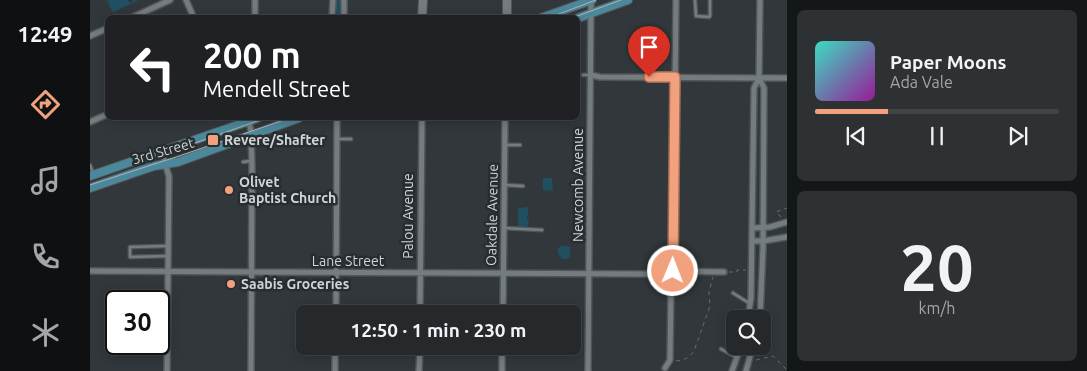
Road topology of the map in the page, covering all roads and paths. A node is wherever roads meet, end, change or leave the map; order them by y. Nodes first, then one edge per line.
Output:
1 (170, 0) edge
2 (186, 0) edge
3 (255, 0) edge
4 (332, 0) edge
5 (344, 0) edge
6 (423, 0) edge
7 (507, 0) edge
8 (591, 0) edge
9 (628, 0) edge
10 (676, 0) edge
11 (695, 0) edge
12 (710, 0) edge
13 (760, 0) edge
14 (591, 13) junction
15 (138, 15) edge
16 (193, 15) edge
17 (255, 15) edge
18 (332, 15) edge
19 (344, 15) edge
20 (422, 15) edge
21 (507, 15) edge
22 (549, 15) edge
23 (580, 17) edge
24 (105, 29) edge
25 (90, 36) edge
26 (583, 75) dead end
27 (591, 75) junction
28 (675, 77) junction
29 (759, 78) junction
30 (787, 78) edge
31 (105, 115) edge
32 (246, 120) edge
33 (249, 120) edge
34 (293, 120) edge
35 (337, 120) edge
36 (422, 120) edge
37 (505, 120) edge
38 (90, 122) edge
39 (252, 135) junction
40 (337, 139) junction
41 (351, 139) dead end
42 (505, 146) junction
43 (520, 146) dead end
44 (160, 152) junction
45 (252, 161) junction
46 (243, 162) dead end
47 (166, 164) junction
48 (90, 165) edge
49 (92, 175) edge
50 (504, 185) junction
51 (523, 186) dead end
52 (90, 188) edge
53 (787, 208) edge
54 (778, 215) dead end
55 (787, 222) edge
56 (504, 228) junction
57 (752, 228) junction
58 (763, 228) junction
59 (542, 230) dead end
60 (787, 237) edge
61 (752, 241) junction
62 (763, 241) junction
63 (169, 246) junction
64 (169, 256) junction
65 (752, 270) junction
66 (90, 271) edge
67 (169, 271) junction
68 (673, 271) junction
69 (252, 272) junction
70 (336, 272) junction
71 (714, 272) junction
72 (724, 272) joint
73 (421, 273) junction
74 (503, 274) junction
75 (589, 274) junction
76 (732, 294) dead end
77 (750, 304) junction
78 (336, 305) edge
79 (420, 305) edge
80 (503, 305) edge
81 (749, 310) edge
82 (760, 310) edge
83 (721, 349) dead end
84 (335, 355) edge
85 (420, 355) edge
86 (502, 355) edge
87 (738, 355) edge
88 (751, 355) edge
89 (737, 358) junction
90 (670, 360) junction
91 (749, 361) junction
92 (665, 368) dead end
93 (787, 370) edge
94 (167, 371) edge
95 (251, 371) edge
96 (335, 371) edge
97 (420, 371) edge
98 (502, 371) edge
99 (588, 371) edge
100 (732, 371) edge
101 (746, 371) edge

1 - 15 street
2 - 16 street
3 - 17 street
4 - 18 street
5 - 19 street
6 - 20 street
7 - 21 street
8 - 14 street, Newcomb Avenue
8 - 22 main road
9 - 14 main road
10 - 28 street
11 - 12 lane
13 - 29 street
14 - 23 main road
14 - 27 street, Newcomb Avenue
24 - 25 street
26 - 27 lane
27 - 28 street
27 - 75 street, Newcomb Avenue
28 - 29 street
28 - 68 street
29 - 30 street
29 - 57 street
29 - 58 street
31 - 38 street
32 - 44 main road, 3rd Street
33 - 39 street
34 - 39 main road, 3rd Street
35 - 40 street
36 - 73 street, Palou Avenue
37 - 42 street, Oakdale Avenue
39 - 45 street
39 - 47 main road, 3rd Street
40 - 41 lane
40 - 70 street
42 - 43 lane
42 - 50 street, Oakdale Avenue
44 - 47 street
44 - 49 main road, 3rd Street
45 - 46 lane
45 - 69 street
47 - 52 main road, 3rd Street
47 - 63 street
48 - 49 lane
50 - 51 lane
50 - 56 street, Oakdale Avenue
53 - 54 path
55 - 58 street
56 - 59 lane
56 - 74 street, Oakdale Avenue
57 - 58 street
57 - 61 street
58 - 62 street
60 - 62 street
61 - 62 street
61 - 65 street
62 - 82 street
63 - 64 street
63 - 64 lane
64 - 67 street
65 - 72 path
65 - 77 street
66 - 67 street, Lane Street
67 - 69 street, Lane Street
67 - 94 street
68 - 71 street, Lane Street
68 - 75 street, Lane Street
68 - 90 street
69 - 70 street, Lane Street
69 - 95 street
70 - 73 street, Lane Street
70 - 78 street
71 - 72 street, Lane Street
71 - 90 path
73 - 74 street, Lane Street
73 - 79 street, Palou Avenue
74 - 75 street, Lane Street
74 - 80 street, Oakdale Avenue
75 - 99 street, Newcomb Avenue
76 - 77 lane
77 - 81 street
83 - 89 lane
84 - 96 street
85 - 97 street
86 - 98 street
87 - 89 street
88 - 91 street
89 - 100 street
90 - 92 street
91 - 93 path
91 - 101 street

